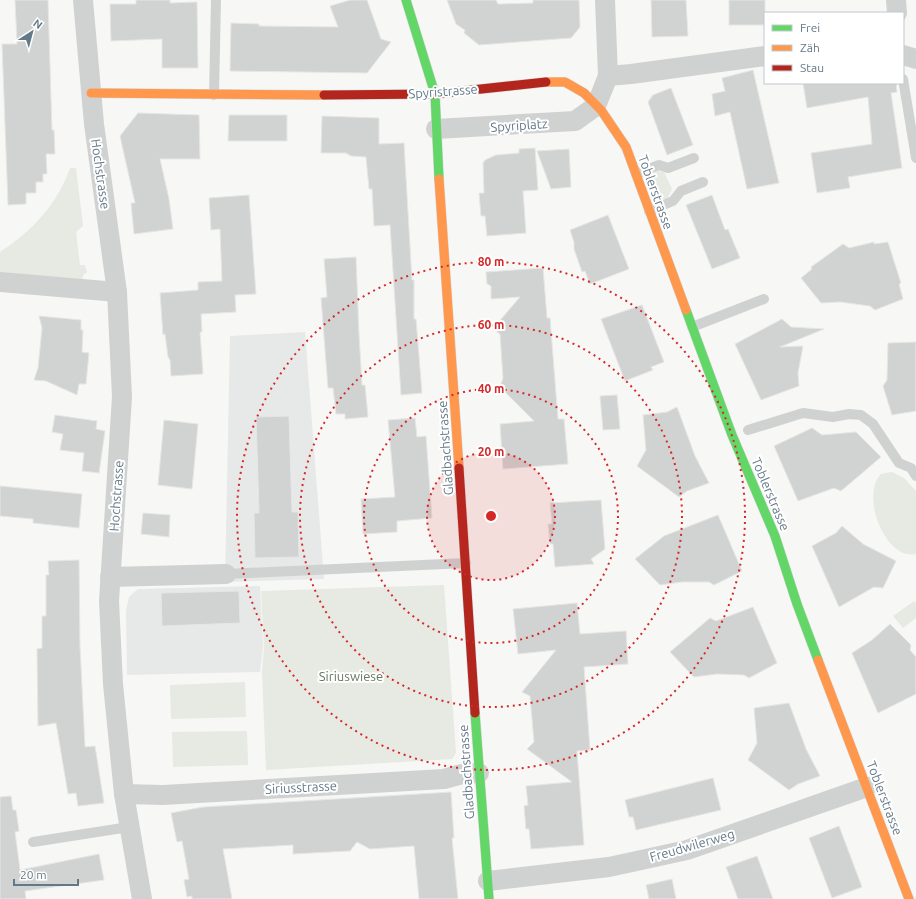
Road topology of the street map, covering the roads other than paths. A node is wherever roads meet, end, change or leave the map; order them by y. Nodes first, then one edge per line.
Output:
1 (83, 0) edge
2 (216, 0) edge
3 (406, 0) edge
4 (606, 0) edge
5 (896, 0) edge
6 (897, 12) edge
7 (904, 55) edge
8 (764, 56) edge
9 (916, 59) edge
10 (608, 76) junction
11 (904, 84) edge
12 (91, 93) junction
13 (435, 94) junction
14 (214, 95) junction
15 (596, 106) junction
16 (436, 129) junction
17 (694, 158) dead end
18 (916, 158) edge
19 (636, 174) junction
20 (703, 182) dead end
21 (650, 211) junction
22 (0, 282) edge
23 (117, 292) junction
24 (764, 299) dead end
25 (692, 327) junction
26 (748, 430) dead end
27 (916, 476) edge
28 (466, 563) junction
29 (226, 574) joint
30 (110, 577) junction
31 (479, 773) junction
32 (867, 787) junction
33 (124, 794) junction
34 (129, 826) junction
35 (33, 842) dead end
36 (489, 890) edge
37 (142, 899) edge
38 (909, 899) edge

1 - 12 street, Hochstrasse
2 - 14 lane
3 - 13 street, Gladbachstrasse
4 - 10 street
5 - 6 street
7 - 9 street
8 - 10 street
10 - 15 street
11 - 18 lane
12 - 14 street, Spyristrasse
12 - 23 street, Hochstrasse
13 - 14 street, Spyristrasse
13 - 15 street, Spyristrasse
13 - 16 street, Gladbachstrasse
15 - 16 street, Spyriplatz
15 - 19 street, Toblerstrasse
16 - 28 street, Gladbachstrasse
17 - 19 lane
19 - 21 street, Toblerstrasse
20 - 21 lane
21 - 25 street, Toblerstrasse
22 - 23 street
23 - 30 street, Hochstrasse
24 - 25 lane
25 - 32 street, Toblerstrasse
26 - 27 lane
28 - 29 lane
28 - 31 street, Gladbachstrasse
29 - 30 street
30 - 33 street, Hochstrasse
31 - 33 street, Siriusstrasse
31 - 36 street, Gladbachstrasse
32 - 36 street, Freudwilerweg
32 - 38 street, Toblerstrasse
33 - 34 street, Hochstrasse
34 - 35 lane
34 - 37 street, Hochstrasse

